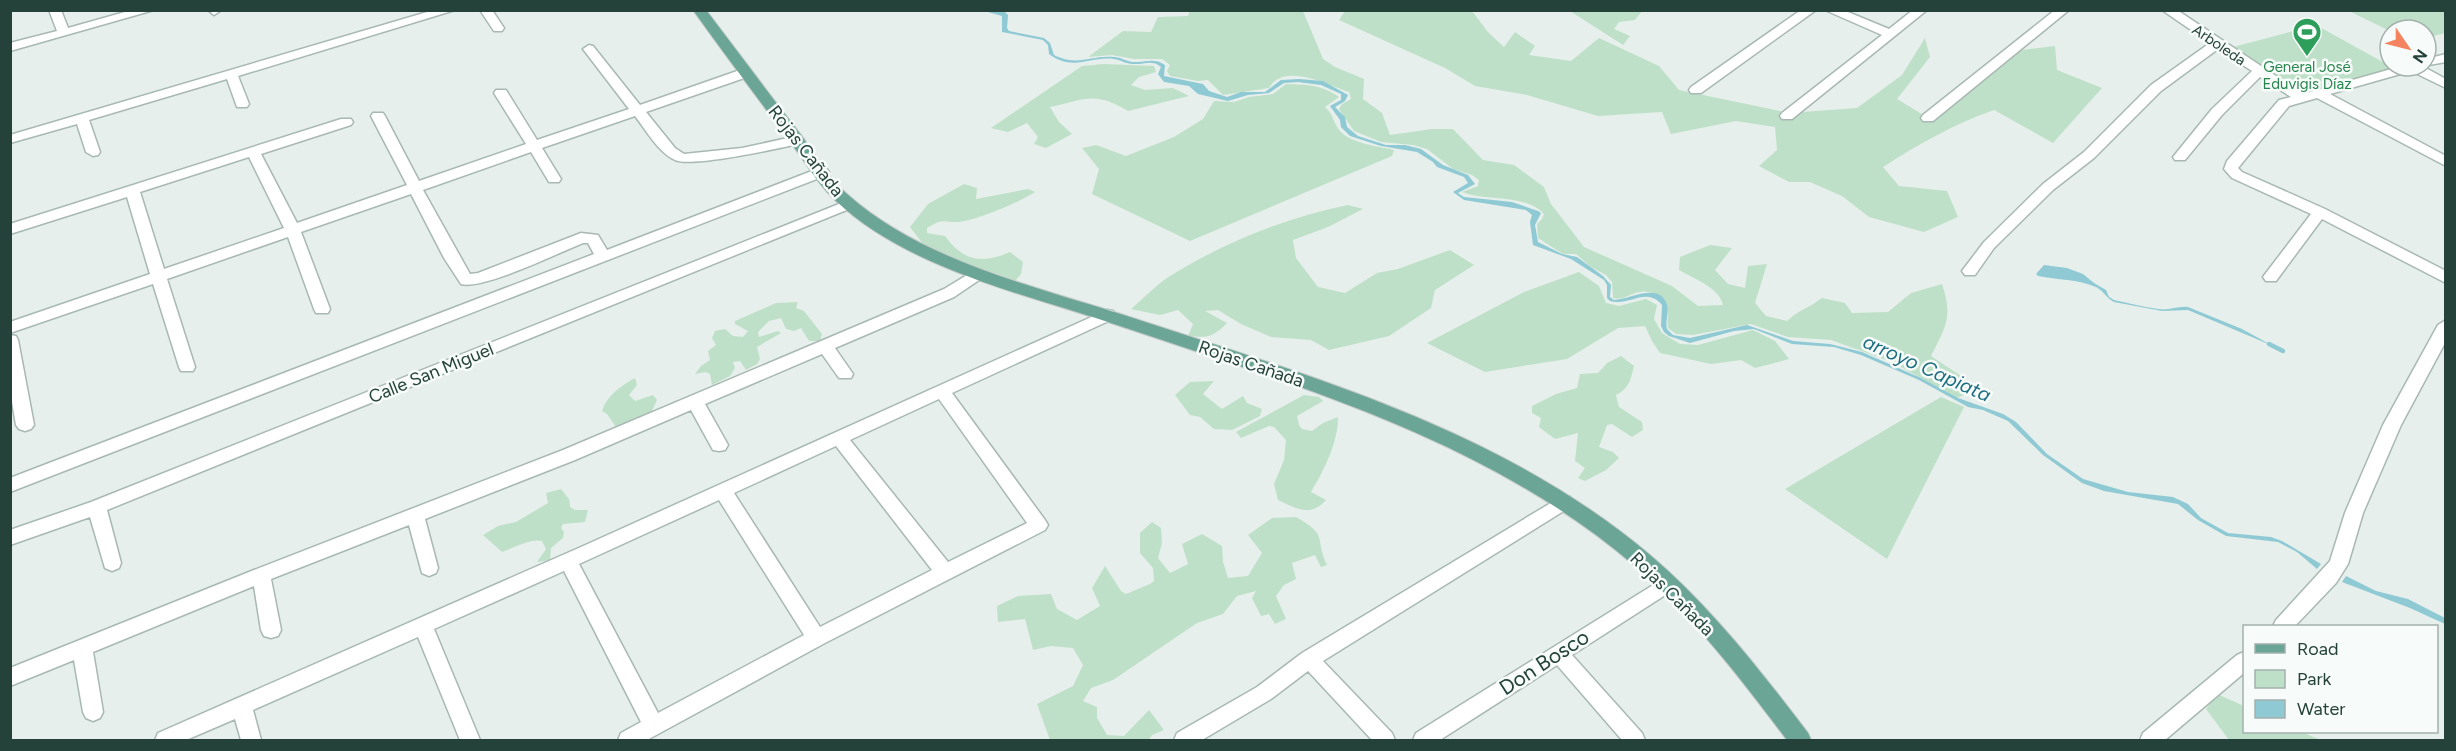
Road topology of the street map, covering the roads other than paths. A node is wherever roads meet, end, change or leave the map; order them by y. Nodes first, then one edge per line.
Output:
1 (55, 10) edge
2 (148, 10) edge
3 (449, 10) edge
4 (486, 10) edge
5 (699, 10) edge
6 (1810, 10) edge
7 (1831, 10) edge
8 (1921, 10) edge
9 (2063, 10) edge
10 (2168, 10) edge
11 (498, 28) dead end
12 (64, 33) junction
13 (1891, 34) junction
14 (2217, 44) junction
15 (10, 47) edge
16 (589, 49) dead end
17 (2259, 71) junction
18 (745, 73) junction
19 (231, 74) junction
20 (2378, 77) edge
21 (1696, 90) dead end
22 (501, 93) dead end
23 (2320, 94) junction
24 (2301, 98) junction
25 (242, 104) dead end
26 (638, 110) junction
27 (378, 116) dead end
28 (1788, 116) dead end
29 (82, 118) junction
30 (1928, 118) dead end
31 (346, 122) dead end
32 (10, 139) edge
33 (797, 140) junction
34 (536, 146) junction
35 (93, 152) dead end
36 (253, 152) junction
37 (2180, 157) dead end
38 (2445, 162) edge
39 (822, 172) junction
40 (554, 179) dead end
41 (415, 188) junction
42 (132, 190) junction
43 (849, 204) junction
44 (2320, 212) junction
45 (10, 229) edge
46 (293, 230) junction
47 (603, 256) junction
48 (1970, 271) dead end
49 (977, 274) junction
50 (158, 277) junction
51 (2271, 277) dead end
52 (2445, 278) edge
53 (322, 309) dead end
54 (1107, 315) junction
55 (2445, 326) edge
56 (10, 328) edge
57 (10, 340) edge
58 (826, 347) junction
59 (187, 367) dead end
60 (845, 374) dead end
61 (942, 391) junction
62 (695, 401) junction
63 (25, 425) dead end
64 (839, 438) junction
65 (718, 445) dead end
66 (10, 484) edge
67 (723, 491) junction
68 (1564, 502) junction
69 (97, 507) junction
70 (415, 515) junction
71 (10, 538) edge
72 (568, 561) junction
73 (112, 563) dead end
74 (429, 568) dead end
75 (945, 574) junction
76 (261, 575) junction
77 (1666, 585) junction
78 (2285, 625) edge
79 (423, 626) junction
80 (271, 630) dead end
81 (816, 638) junction
82 (82, 649) junction
83 (1558, 653) junction
84 (1310, 659) junction
85 (2243, 662) edge
86 (10, 677) edge
87 (242, 706) junction
88 (93, 712) dead end
89 (654, 727) junction
90 (1429, 739) edge
91 (165, 741) edge
92 (251, 741) edge
93 (470, 741) edge
94 (628, 741) edge
95 (1184, 741) edge
96 (1385, 741) edge
97 (1635, 741) edge
98 (1800, 741) edge
99 (2150, 741) edge

1 - 12 street
2 - 12 street
3 - 19 street
4 - 11 street
5 - 18 main road, Rojas Cañada
6 - 21 street
7 - 13 street
8 - 13 street
9 - 30 street
10 - 14 street, Arboleda
12 - 15 street
13 - 28 street
14 - 17 street, Arboleda
14 - 48 street
16 - 26 street
17 - 24 street, Arboleda
17 - 37 street
18 - 26 street
18 - 33 main road, Rojas Cañada
19 - 25 street
19 - 29 street
20 - 23 street
22 - 34 street
23 - 24 street
23 - 38 street
24 - 44 street
26 - 33 street
26 - 34 street
27 - 41 street
29 - 32 street
29 - 35 street
31 - 36 street
33 - 39 main road, Rojas Cañada
34 - 40 street
34 - 41 street
36 - 42 street
36 - 46 street
39 - 43 main road, Rojas Cañada
39 - 47 street
41 - 46 street
41 - 47 street
42 - 45 street
42 - 50 street
43 - 49 main road, Rojas Cañada
43 - 69 street, Calle San Miguel
44 - 51 street
44 - 52 street
46 - 50 street
46 - 53 street
47 - 66 street
49 - 54 main road, Rojas Cañada
49 - 58 street
50 - 56 street
50 - 59 street
54 - 61 street
54 - 68 main road, Rojas Cañada
55 - 78 street
57 - 63 street
58 - 60 street
58 - 62 street
61 - 64 street
61 - 75 street
62 - 65 street
62 - 70 street
64 - 67 street
64 - 75 street
67 - 72 street
67 - 81 street
68 - 77 main road, Rojas Cañada
68 - 84 street
69 - 71 street, Calle San Miguel
69 - 73 street
70 - 74 street
70 - 76 street
72 - 79 street
72 - 89 street
75 - 81 street
76 - 80 street
76 - 82 street
77 - 83 street, Don Bosco
77 - 98 main road, Rojas Cañada
79 - 87 street
79 - 93 street
81 - 89 street
82 - 86 street
82 - 88 street
83 - 90 street, Don Bosco
83 - 97 street
84 - 95 street
84 - 96 street
85 - 99 street
87 - 91 street
87 - 92 street
89 - 94 street

